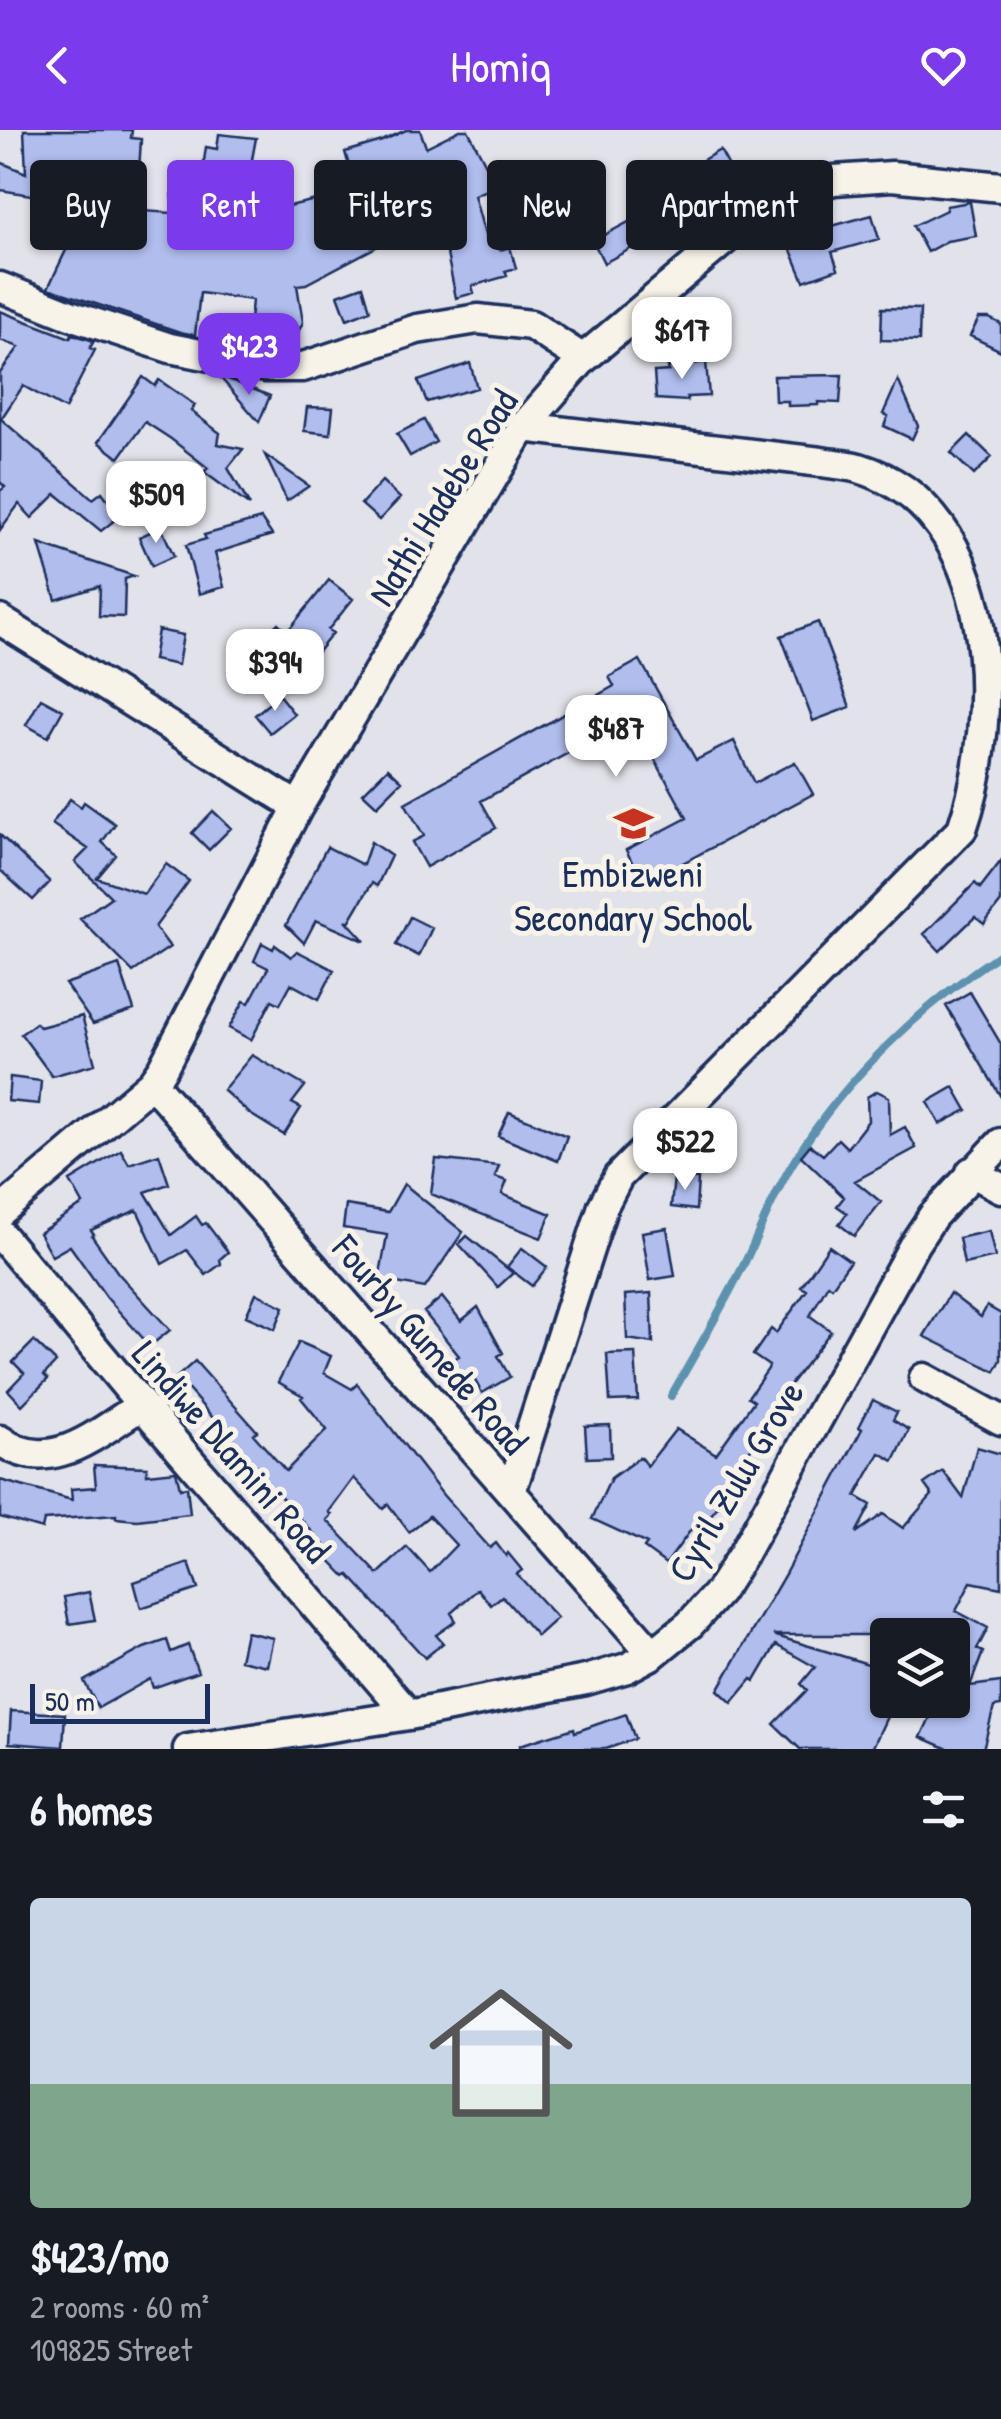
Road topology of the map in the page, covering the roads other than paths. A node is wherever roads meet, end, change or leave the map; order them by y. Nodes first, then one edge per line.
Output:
1 (1001, 187) edge
2 (0, 287) edge
3 (582, 359) junction
4 (524, 427) junction
5 (0, 620) edge
6 (298, 807) junction
7 (152, 1083) junction
8 (1001, 1143) edge
9 (971, 1172) junction
10 (1001, 1188) edge
11 (0, 1212) edge
12 (0, 1234) edge
13 (924, 1378) dead end
14 (142, 1405) junction
15 (1001, 1420) edge
16 (0, 1440) edge
17 (511, 1492) junction
18 (653, 1654) junction
19 (409, 1715) junction
20 (188, 1749) edge

1 - 3 street, Nathi Hadebe Road
2 - 3 street
3 - 4 street, Nathi Hadebe Road
4 - 6 street, Nathi Hadebe Road
4 - 17 street
5 - 6 street
6 - 7 street, Nathi Hadebe Road
7 - 11 street, Nathi Hadebe Road
7 - 17 street, Fourby Gumede Road
8 - 9 street, Cyril Zulu Grove
9 - 10 street
9 - 18 street, Cyril Zulu Grove
12 - 14 street, Lindiwe Dlamini Road
13 - 15 street
14 - 16 street
14 - 19 street, Lindiwe Dlamini Road
17 - 18 street, Fourby Gumede Road
18 - 19 street, Cyril Zulu Grove
19 - 20 street, Cyril Zulu Grove

